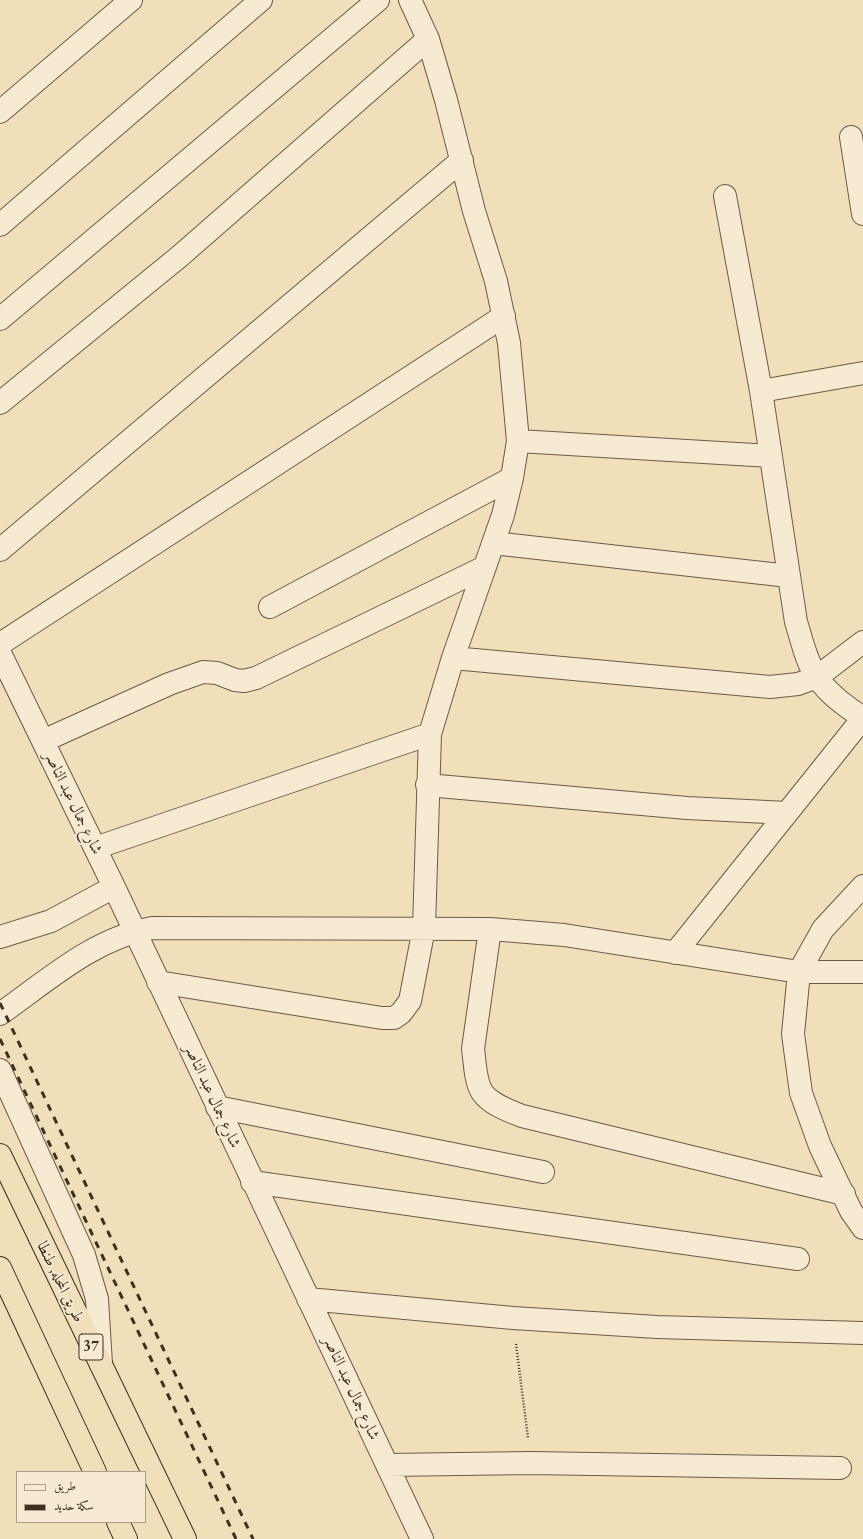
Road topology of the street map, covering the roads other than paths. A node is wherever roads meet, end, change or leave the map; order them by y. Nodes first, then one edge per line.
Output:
1 (131, 0) edge
2 (261, 0) edge
3 (378, 0) edge
4 (410, 0) edge
5 (428, 39) junction
6 (0, 112) edge
7 (851, 137) dead end
8 (462, 160) junction
9 (725, 196) dead end
10 (863, 214) edge
11 (0, 225) edge
12 (504, 316) junction
13 (0, 319) edge
14 (863, 374) edge
15 (761, 391) junction
16 (0, 403) edge
17 (518, 441) junction
18 (771, 456) junction
19 (512, 478) junction
20 (493, 543) junction
21 (0, 550) edge
22 (485, 567) junction
23 (789, 576) junction
24 (270, 607) dead end
25 (863, 642) edge
26 (0, 644) edge
27 (0, 653) edge
28 (453, 658) junction
29 (817, 677) junction
30 (863, 718) edge
31 (430, 734) junction
32 (43, 741) junction
33 (427, 785) junction
34 (787, 813) junction
35 (95, 848) junction
36 (863, 886) edge
37 (114, 887) junction
38 (424, 928) junction
39 (490, 929) junction
40 (134, 931) junction
41 (0, 937) edge
42 (675, 953) junction
43 (799, 972) junction
44 (863, 972) edge
45 (158, 982) junction
46 (0, 1014) edge
47 (0, 1070) edge
48 (217, 1107) junction
49 (0, 1155) edge
50 (543, 1172) dead end
51 (252, 1182) junction
52 (844, 1194) junction
53 (863, 1228) edge
54 (798, 1259) dead end
55 (0, 1268) edge
56 (308, 1299) junction
57 (863, 1333) edge
58 (101, 1367) junction
59 (387, 1465) junction
60 (840, 1468) dead end
61 (95, 1471) edge
62 (118, 1523) edge
63 (126, 1539) edge
64 (185, 1539) edge
65 (422, 1539) edge

1 - 6 street
2 - 11 street
3 - 13 street
4 - 5 street
5 - 8 street
5 - 16 street
7 - 10 street
8 - 12 street
8 - 21 street
9 - 15 street
12 - 17 street
12 - 26 street
14 - 15 street
15 - 18 street
17 - 18 street
17 - 19 street
18 - 23 street
19 - 20 street
19 - 24 street
20 - 22 street
20 - 23 street
22 - 28 street
22 - 32 street
23 - 29 street
25 - 29 street
27 - 32 street, شارع جمال عبد الناصر
28 - 29 street
28 - 31 street
29 - 30 street
30 - 34 street
31 - 33 street
31 - 35 street
32 - 35 street, شارع جمال عبد الناصر
33 - 34 street
33 - 38 street
34 - 42 street
35 - 37 street, شارع جمال عبد الناصر
36 - 43 street
37 - 40 street, شارع جمال عبد الناصر
37 - 41 street
38 - 39 street
38 - 40 street
38 - 45 street
39 - 42 street
39 - 52 street
40 - 45 street, شارع جمال عبد الناصر
40 - 46 street
42 - 43 street
43 - 44 street
43 - 52 street
45 - 48 street, شارع جمال عبد الناصر
47 - 58 street
48 - 50 street
48 - 51 street, شارع جمال عبد الناصر
49 - 58 highway, طريق المحله, طنطا / 37
51 - 54 street
51 - 56 street, شارع جمال عبد الناصر
52 - 53 street
55 - 61 highway
56 - 57 street
56 - 59 street, شارع جمال عبد الناصر
58 - 64 highway, طريق المحله, طنطا / 37
59 - 60 street
59 - 65 street, شارع جمال عبد الناصر
62 - 63 highway

